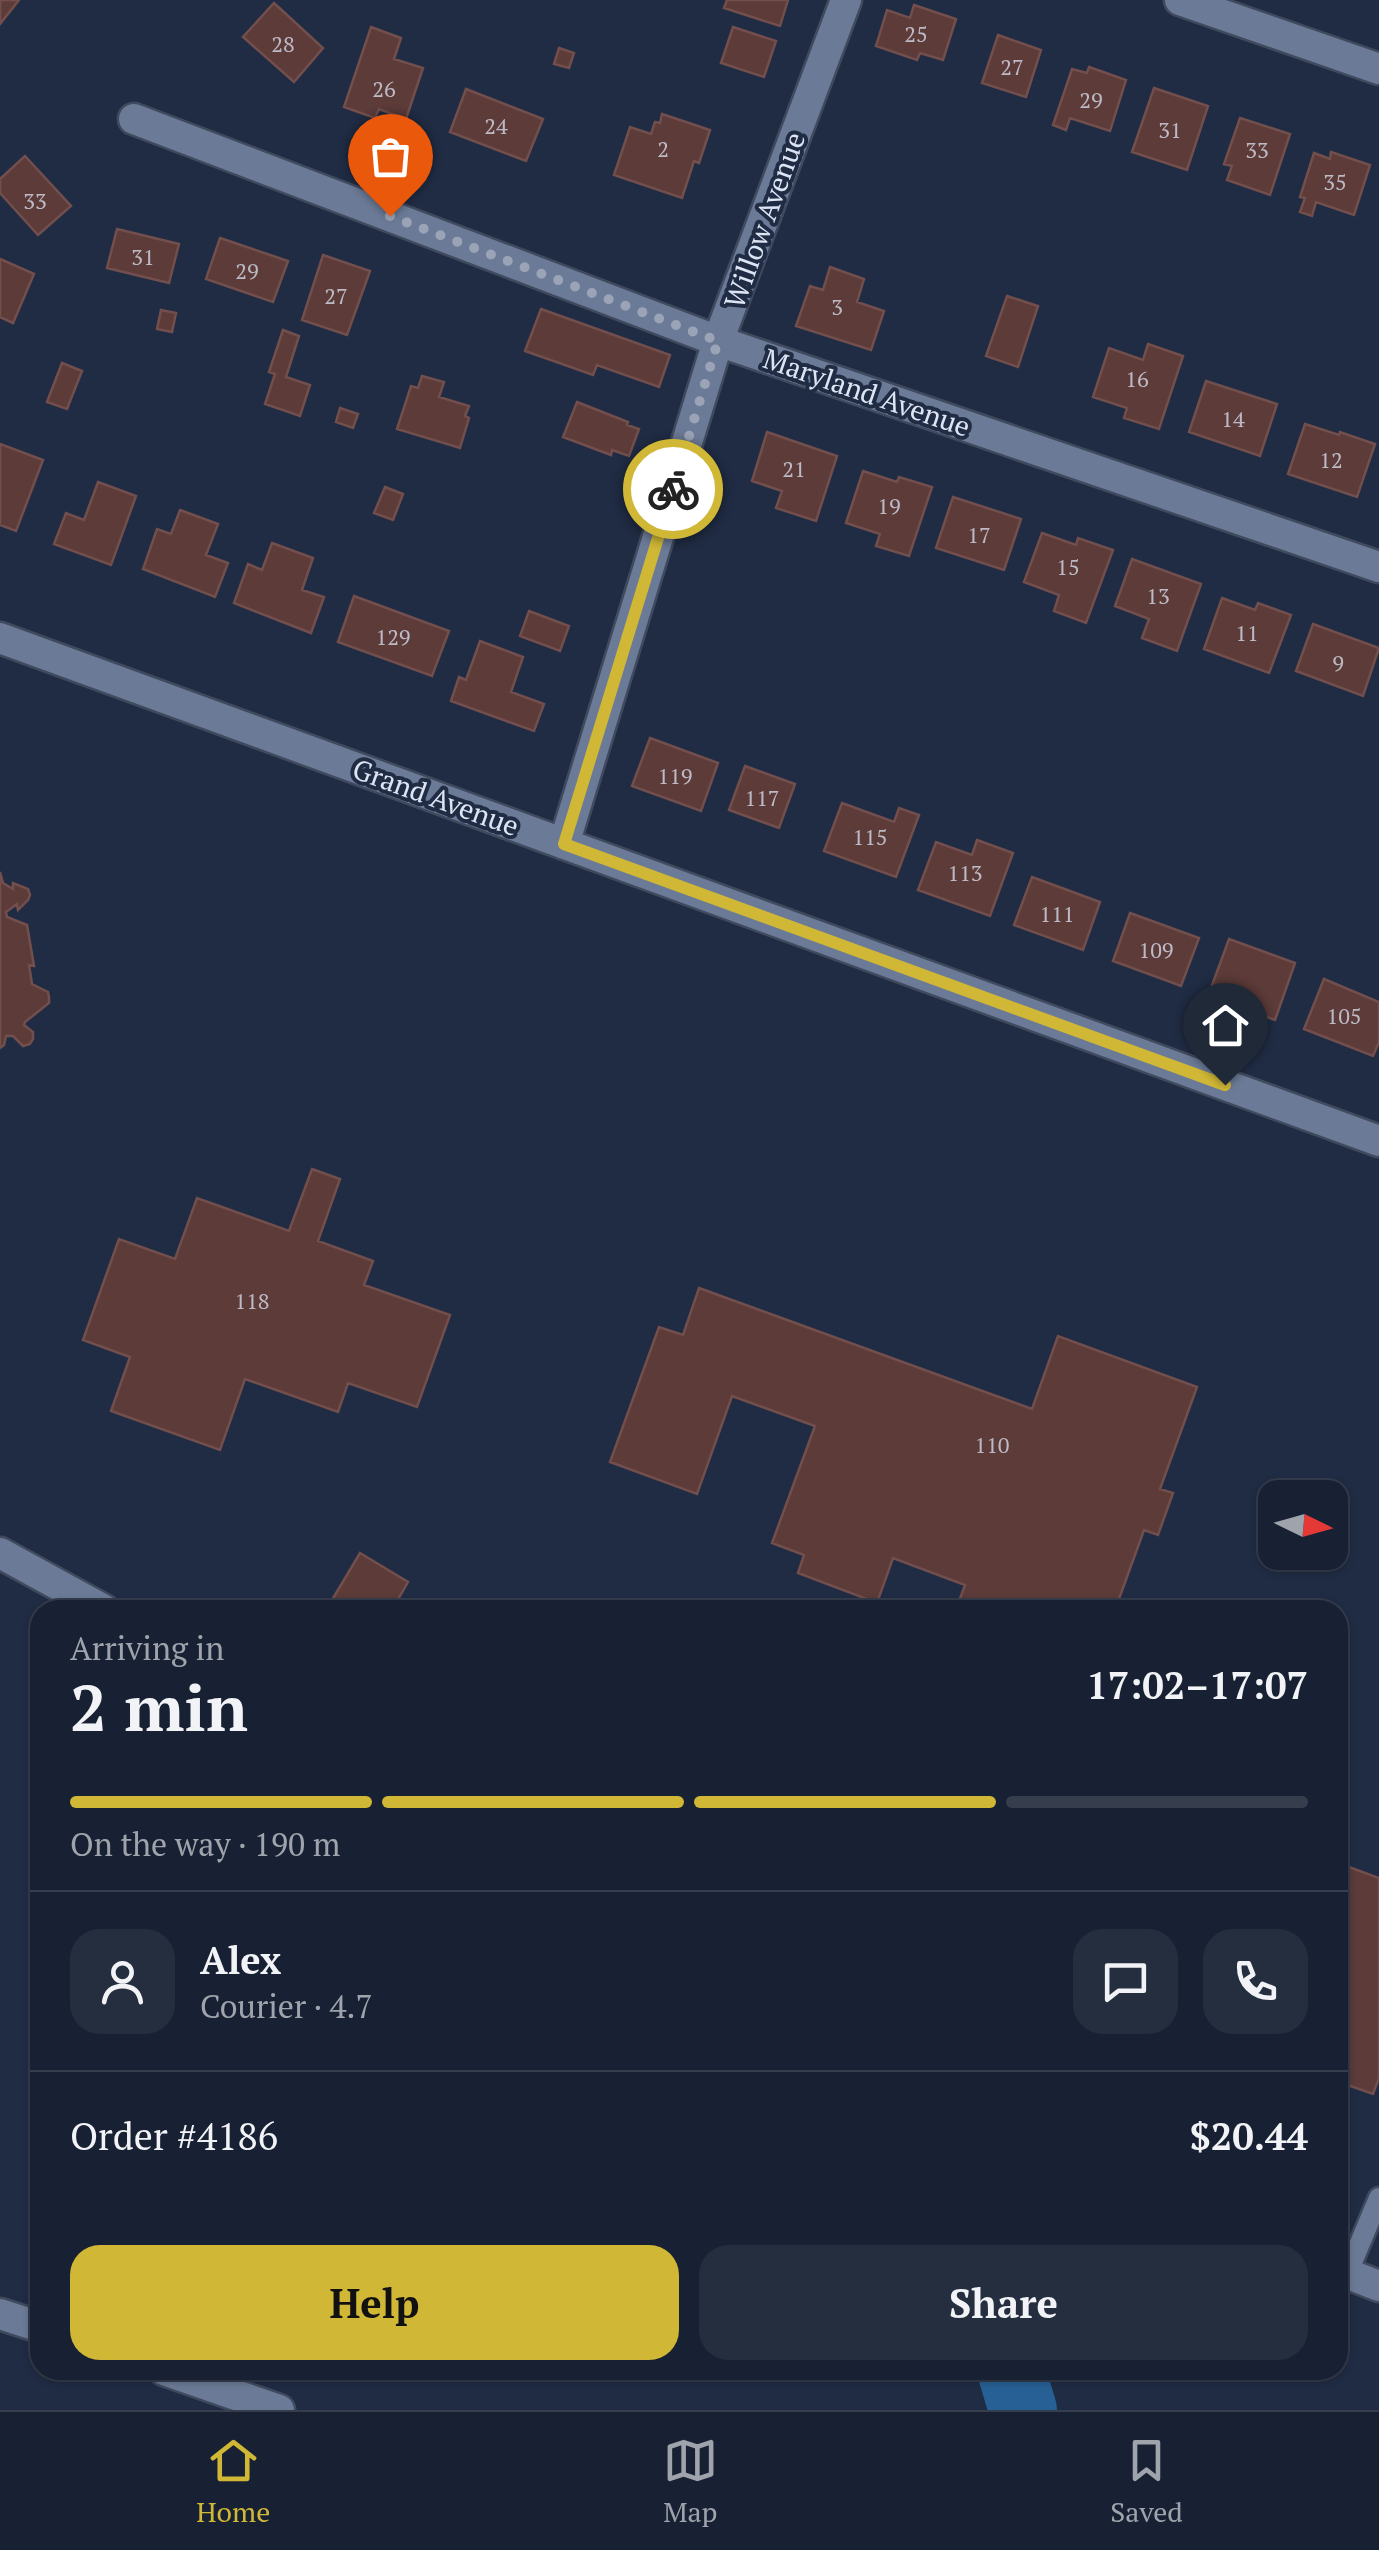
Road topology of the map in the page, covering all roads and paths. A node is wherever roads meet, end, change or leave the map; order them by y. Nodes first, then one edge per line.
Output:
1 (846, 0) edge
2 (1180, 0) edge
3 (1379, 69) edge
4 (134, 119) dead end
5 (718, 341) junction
6 (1379, 567) edge
7 (0, 638) edge
8 (564, 844) junction
9 (1379, 1141) edge
10 (0, 1554) edge
11 (85, 1600) edge
12 (1379, 2198) edge
13 (1348, 2260) edge
14 (1348, 2274) edge
15 (1379, 2286) edge
16 (0, 2314) edge
17 (30, 2324) edge
18 (193, 2380) edge
19 (279, 2410) edge

1 - 5 street, Willow Avenue
2 - 3 street
4 - 5 street, Maryland Avenue
5 - 6 street, Maryland Avenue
5 - 8 street, Willow Avenue
7 - 8 street, Grand Avenue
8 - 9 street, Grand Avenue
10 - 11 street
12 - 13 lane
14 - 15 street
16 - 17 street
18 - 19 street

